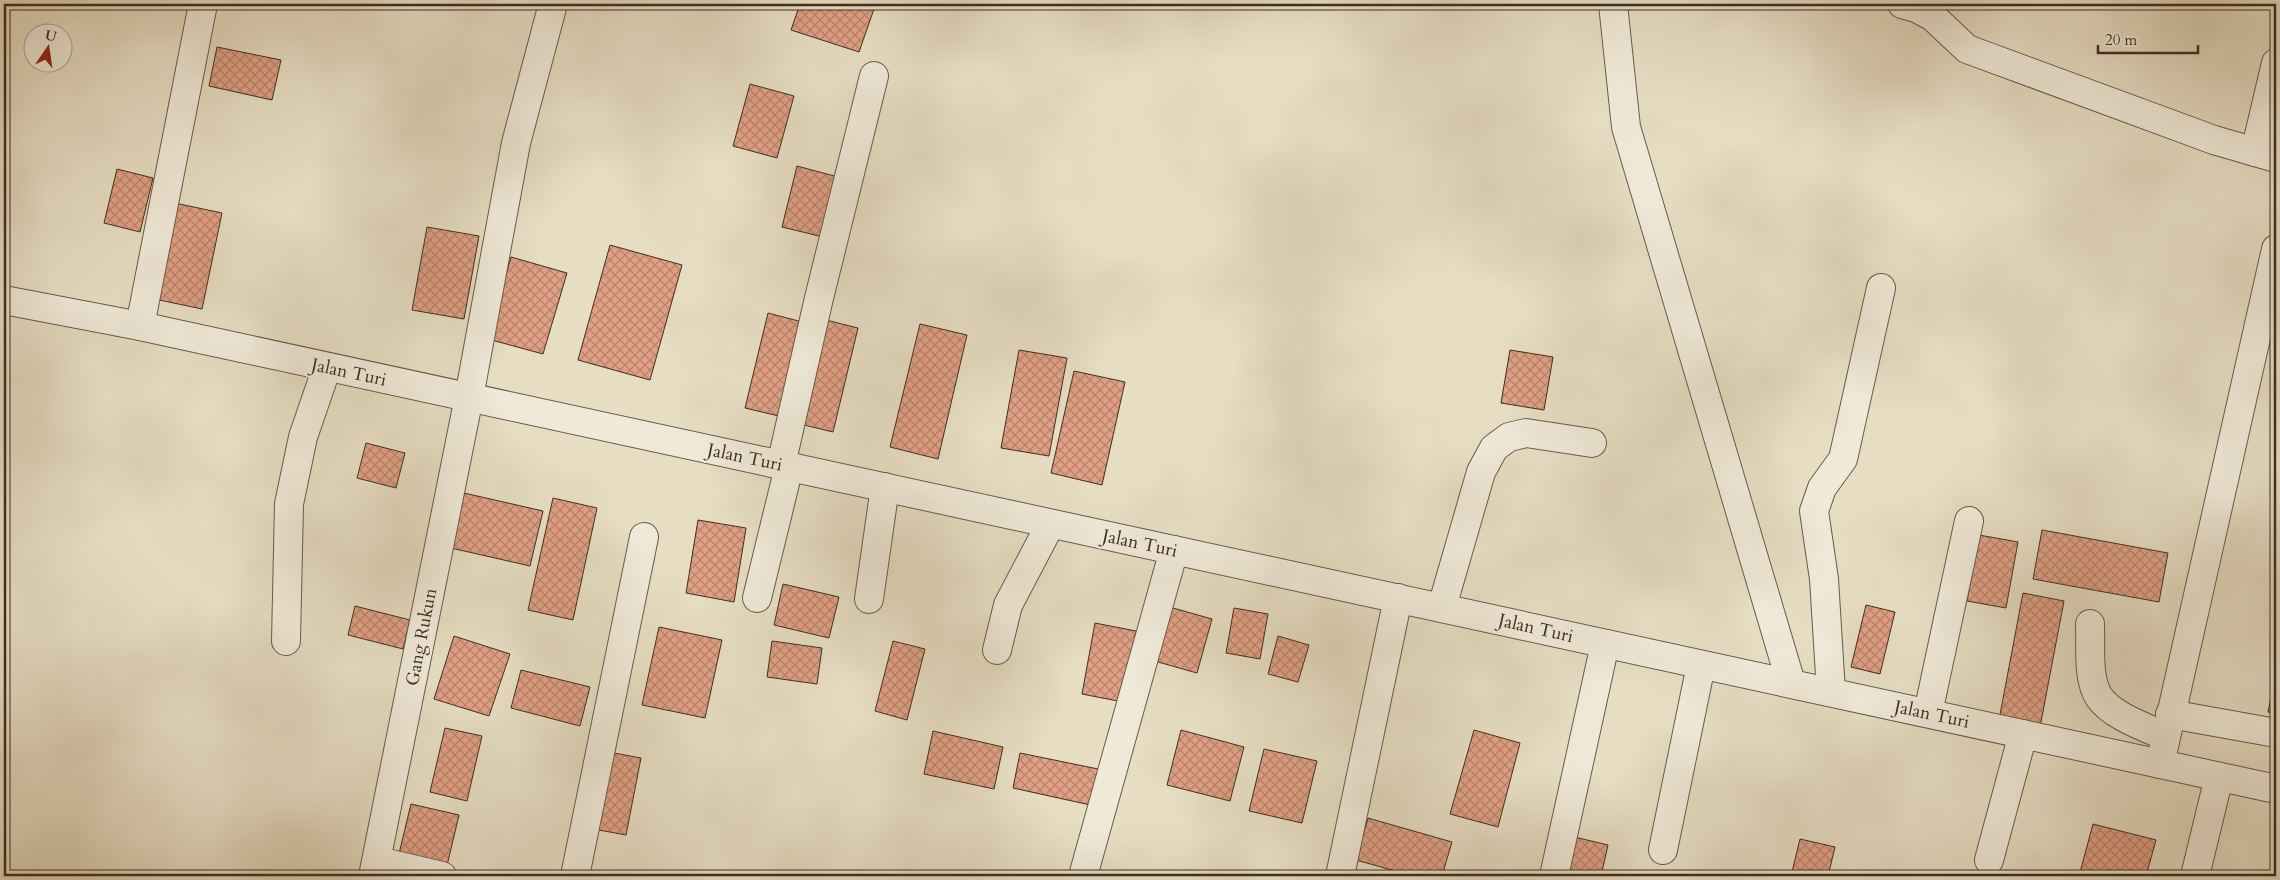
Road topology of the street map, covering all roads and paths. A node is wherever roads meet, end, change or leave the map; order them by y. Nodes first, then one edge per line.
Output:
1 (203, 4) edge
2 (553, 4) edge
3 (1613, 4) edge
4 (1902, 4) edge
5 (2276, 63) edge
6 (874, 76) dead end
7 (2266, 155) edge
8 (2276, 249) edge
9 (1881, 288) dead end
10 (4, 300) edge
11 (140, 326) junction
12 (327, 367) junction
13 (468, 397) junction
14 (1592, 443) dead end
15 (785, 466) junction
16 (885, 487) junction
17 (1969, 521) dead end
18 (1050, 525) junction
19 (644, 537) dead end
20 (1174, 550) junction
21 (757, 598) dead end
22 (1398, 598) junction
23 (869, 599) dead end
24 (1442, 607) junction
25 (2090, 624) dead end
26 (286, 640) dead end
27 (1605, 644) junction
28 (997, 650) dead end
29 (1701, 666) junction
30 (1791, 683) junction
31 (1831, 692) junction
32 (1928, 713) junction
33 (2168, 725) junction
34 (2276, 733) edge
35 (2024, 734) junction
36 (2160, 764) junction
37 (2219, 777) junction
38 (2276, 789) edge
39 (1663, 850) dead end
40 (1989, 860) dead end
41 (376, 868) edge
42 (442, 876) edge
43 (575, 876) edge
44 (1083, 876) edge
45 (1340, 876) edge
46 (1554, 876) edge
47 (2196, 876) edge

1 - 11 street
2 - 13 street, Gang Rukun
3 - 30 street
4 - 7 street
5 - 7 street
6 - 15 street
8 - 33 street
9 - 31 street
10 - 11 street, Jalan Turi
11 - 12 street, Jalan Turi
12 - 13 street, Jalan Turi
12 - 26 street
13 - 15 street, Jalan Turi
13 - 41 street, Gang Rukun
14 - 24 street
15 - 16 street, Jalan Turi
15 - 21 street
16 - 18 street, Jalan Turi
16 - 23 street
17 - 32 street
18 - 20 street, Jalan Turi
18 - 28 street
19 - 43 street
20 - 22 street, Jalan Turi
20 - 44 street
22 - 24 street, Jalan Turi
22 - 45 street
24 - 27 street, Jalan Turi
25 - 33 street
27 - 29 street, Jalan Turi
27 - 46 street
29 - 30 street, Jalan Turi
29 - 39 street
30 - 31 street, Jalan Turi
31 - 32 street, Jalan Turi
32 - 35 street, Jalan Turi
33 - 34 street
33 - 36 street
35 - 36 street, Jalan Turi
35 - 40 street
36 - 37 street, Jalan Turi
37 - 38 street, Jalan Turi
37 - 47 street
41 - 42 street

